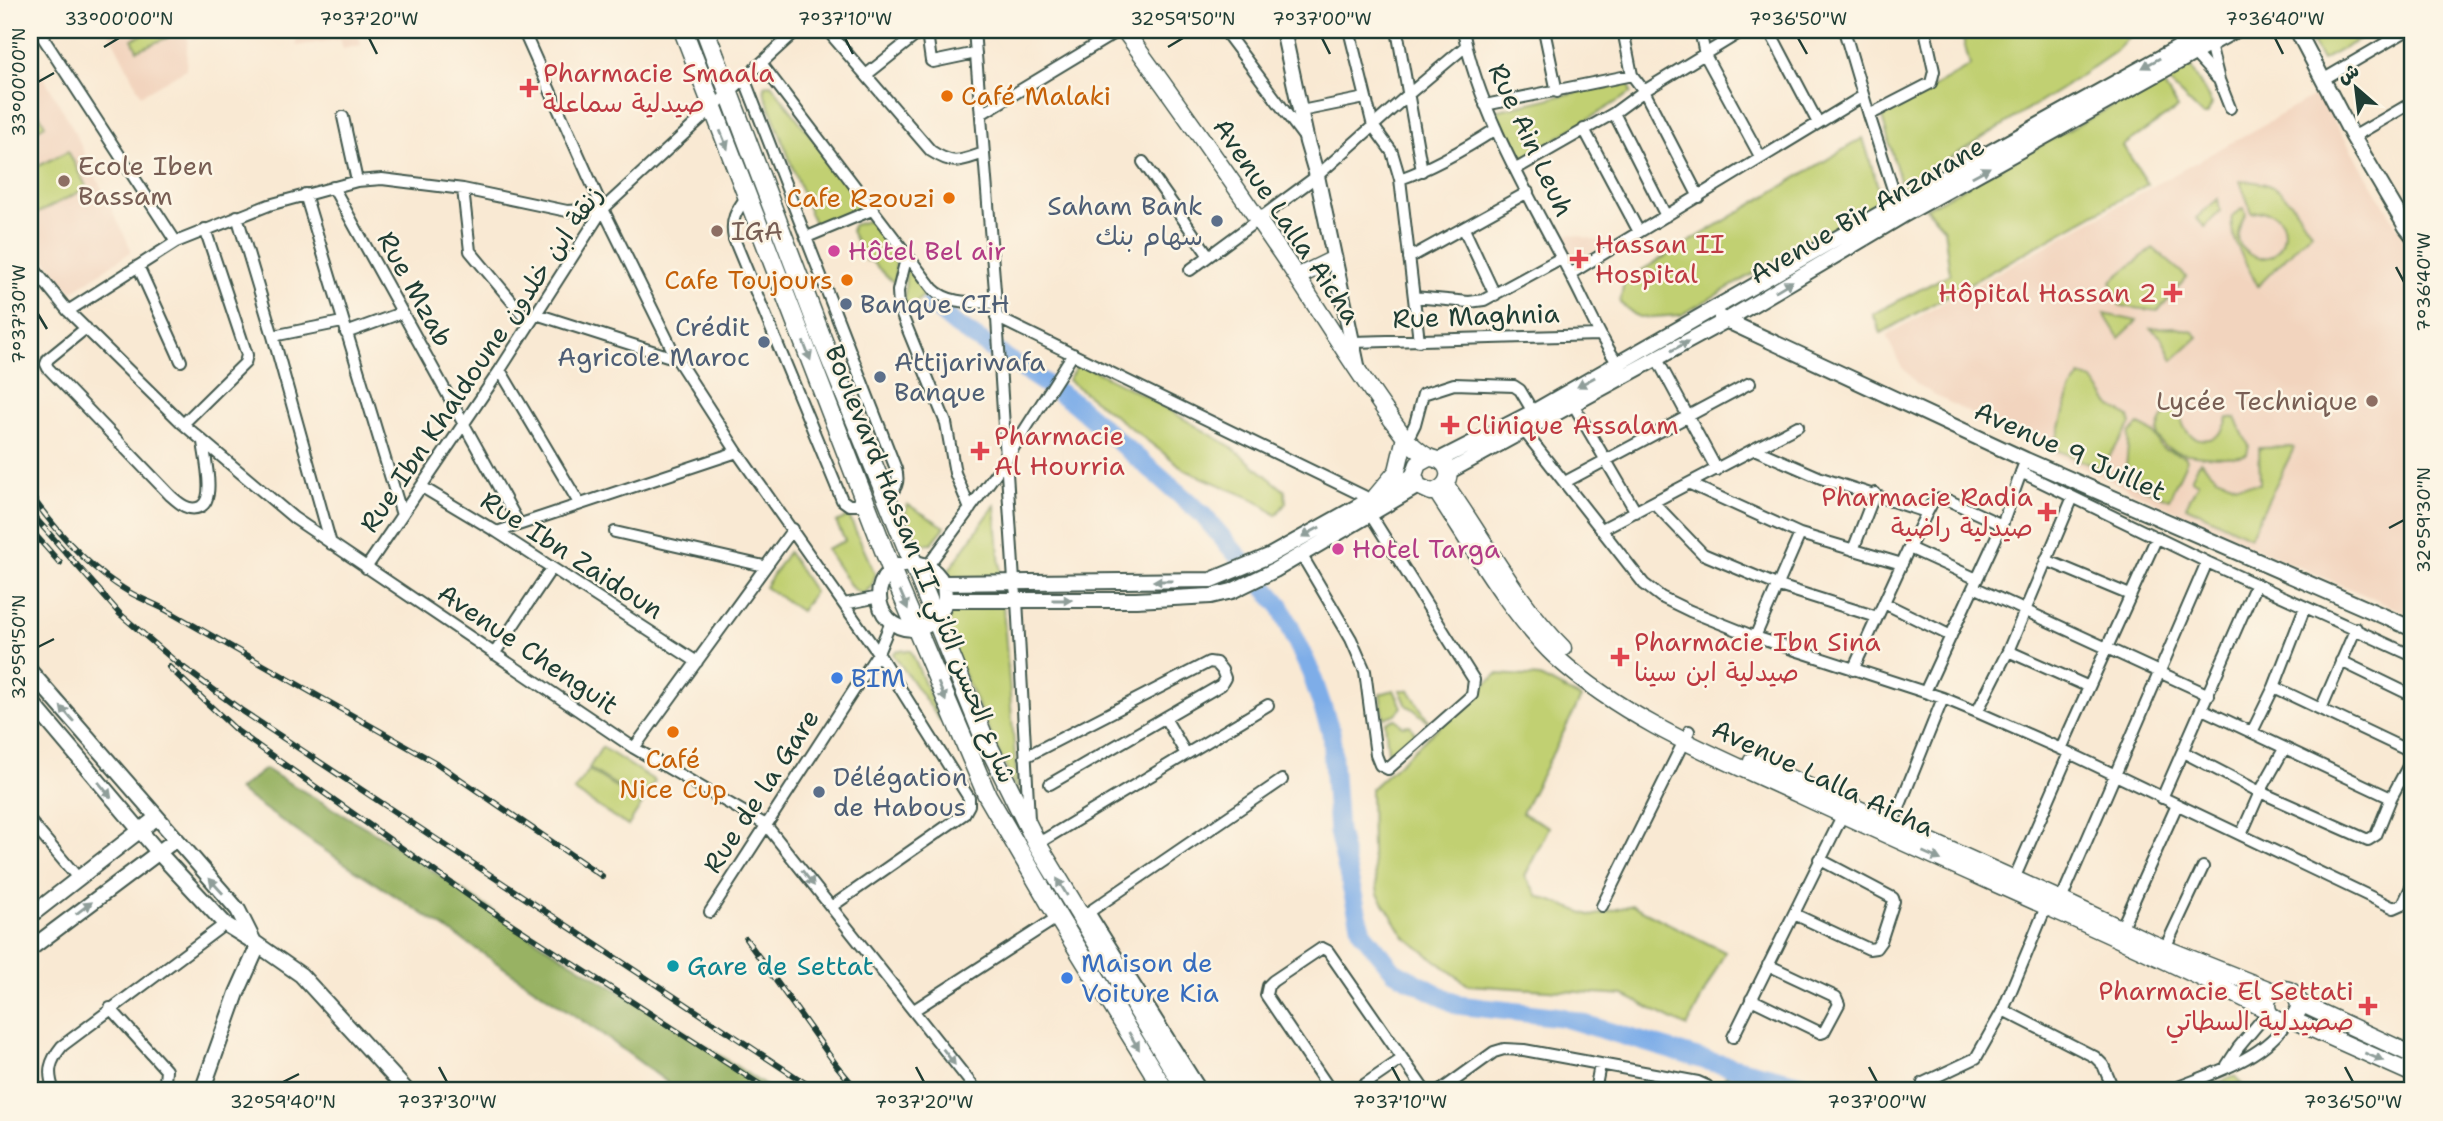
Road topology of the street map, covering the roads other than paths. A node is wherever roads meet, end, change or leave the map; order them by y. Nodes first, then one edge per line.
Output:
1 (38, 30) edge
2 (523, 30) edge
3 (683, 30) edge
4 (705, 30) edge
5 (797, 30) edge
6 (827, 30) edge
7 (974, 30) edge
8 (1121, 30) edge
9 (1224, 30) edge
10 (1283, 30) edge
11 (1349, 30) edge
12 (1397, 30) edge
13 (1462, 30) edge
14 (1544, 30) edge
15 (1623, 30) edge
16 (1699, 30) edge
17 (1744, 30) edge
18 (1769, 30) edge
19 (1844, 30) edge
20 (1925, 30) edge
21 (2236, 30) edge
22 (2298, 30) edge
23 (2409, 30) edge
24 (2207, 34) edge
25 (2189, 42) edge
26 (1466, 46) junction
27 (976, 52) junction
28 (1705, 55) junction
29 (761, 63) junction
30 (866, 75) junction
31 (1632, 75) junction
32 (744, 78) junction
33 (2324, 79) junction
34 (2219, 80) junction
35 (1644, 91) junction
36 (1558, 92) junction
37 (729, 93) junction
38 (1410, 93) junction
39 (1863, 96) junction
40 (1365, 97) junction
41 (2413, 102) edge
42 (1485, 105) junction
43 (712, 107) junction
44 (2230, 108) dead end
45 (1301, 111) junction
46 (1614, 113) junction
47 (981, 114) junction
48 (1869, 115) junction
49 (343, 117) dead end
50 (1818, 123) junction
51 (1373, 126) junction
52 (1496, 129) junction
53 (1584, 129) junction
54 (2353, 137) junction
55 (1307, 142) junction
56 (984, 153) junction
57 (1761, 158) junction
58 (1143, 162) dead end
59 (1516, 169) junction
60 (1422, 171) junction
61 (1317, 176) junction
62 (1400, 179) junction
63 (357, 181) junction
64 (333, 187) junction
65 (463, 189) junction
66 (1528, 192) junction
67 (305, 194) junction
68 (747, 196) junction
69 (1699, 197) junction
70 (603, 209) junction
71 (1900, 210) junction
72 (872, 211) junction
73 (237, 216) junction
74 (1666, 216) junction
75 (1258, 220) junction
76 (205, 229) junction
77 (1464, 229) junction
78 (2411, 229) edge
79 (1639, 232) junction
80 (807, 237) junction
81 (176, 242) junction
82 (908, 255) junction
83 (1209, 256) junction
84 (1409, 258) junction
85 (1561, 258) junction
86 (1334, 259) junction
87 (30, 264) edge
88 (138, 266) junction
89 (1190, 271) dead end
90 (1570, 274) junction
91 (1297, 277) junction
92 (825, 283) junction
93 (804, 289) junction
94 (1495, 295) junction
95 (1414, 297) junction
96 (996, 303) junction
97 (68, 311) junction
98 (401, 313) junction
99 (1710, 313) junction
100 (533, 319) junction
101 (997, 321) junction
102 (1725, 321) junction
103 (86, 328) junction
104 (344, 328) junction
105 (273, 335) junction
106 (1600, 335) junction
107 (1419, 341) junction
108 (1353, 342) junction
109 (1073, 354) junction
110 (677, 359) junction
111 (1657, 359) junction
112 (181, 361) dead end
113 (500, 370) junction
114 (1622, 370) junction
115 (1358, 372) junction
116 (1750, 383) dead end
117 (1573, 404) junction
118 (1533, 412) junction
119 (1688, 415) junction
120 (465, 423) junction
121 (183, 424) junction
122 (1798, 426) dead end
123 (1524, 431) junction
124 (1407, 439) junction
125 (203, 442) junction
126 (1754, 449) junction
127 (737, 452) junction
128 (1608, 460) junction
129 (1005, 461) junction
130 (2024, 466) junction
131 (1717, 470) junction
132 (1431, 474) junction
133 (1565, 482) junction
134 (1690, 484) junction
135 (422, 487) junction
136 (1349, 490) junction
137 (1875, 493) junction
138 (2073, 497) junction
139 (886, 498) junction
140 (579, 503) junction
141 (1372, 503) junction
142 (1654, 503) junction
143 (867, 505) junction
144 (970, 509) junction
145 (1347, 512) junction
146 (1636, 512) junction
147 (1926, 512) junction
148 (402, 514) junction
149 (519, 524) junction
150 (2002, 525) junction
151 (793, 529) junction
152 (1602, 529) junction
153 (496, 532) junction
154 (615, 532) dead end
155 (1800, 534) junction
156 (2157, 537) junction
157 (331, 544) junction
158 (1909, 548) junction
159 (1853, 550) junction
160 (1301, 554) junction
161 (2046, 560) junction
162 (2207, 562) junction
163 (1272, 563) junction
164 (1902, 564) junction
165 (919, 565) junction
166 (764, 566) junction
167 (366, 568) junction
168 (551, 569) junction
169 (892, 571) junction
170 (1014, 581) junction
171 (942, 583) junction
172 (1975, 583) junction
173 (2256, 584) junction
174 (1779, 586) junction
175 (2130, 596) junction
176 (879, 597) junction
177 (945, 600) junction
178 (1017, 600) junction
179 (1884, 603) junction
180 (844, 604) junction
181 (2305, 607) junction
182 (2024, 610) junction
183 (1877, 617) junction
184 (935, 620) junction
185 (891, 622) junction
186 (2356, 628) junction
187 (916, 629) junction
188 (2413, 629) edge
189 (1951, 636) junction
190 (1755, 637) junction
191 (2107, 650) junction
192 (2008, 651) junction
193 (878, 653) junction
194 (495, 654) junction
195 (2413, 656) edge
196 (2341, 661) junction
197 (697, 662) junction
198 (1853, 670) junction
199 (30, 671) edge
200 (2158, 673) junction
201 (2089, 687) junction
202 (2274, 687) junction
203 (1925, 692) junction
204 (2209, 695) junction
205 (2413, 696) edge
206 (1943, 698) junction
207 (30, 700) edge
208 (1268, 705) dead end
209 (2202, 709) junction
210 (2321, 709) junction
211 (1977, 712) junction
212 (1165, 718) junction
213 (2252, 732) junction
214 (1687, 736) junction
215 (634, 748) junction
216 (2284, 749) junction
217 (2065, 751) junction
218 (2183, 752) junction
219 (1186, 754) junction
220 (2413, 755) edge
221 (1025, 757) junction
222 (2113, 776) junction
223 (1282, 780) dead end
224 (2402, 780) junction
225 (1050, 784) dead end
226 (2413, 785) edge
227 (2260, 792) junction
228 (2162, 798) junction
229 (2391, 798) junction
230 (2177, 805) junction
231 (1845, 810) junction
232 (156, 818) junction
233 (30, 821) edge
234 (766, 825) junction
235 (139, 830) junction
236 (1890, 830) junction
237 (2241, 835) junction
238 (1033, 837) junction
239 (175, 840) junction
240 (159, 853) junction
241 (1819, 859) junction
242 (2203, 867) dead end
243 (78, 878) junction
244 (2014, 879) junction
245 (2413, 883) edge
246 (2061, 900) junction
247 (1602, 905) dead end
248 (831, 906) junction
249 (2046, 907) junction
250 (710, 912) dead end
251 (1084, 914) junction
252 (1794, 914) junction
253 (30, 916) edge
254 (1058, 918) junction
255 (225, 924) junction
256 (2121, 929) junction
257 (256, 944) junction
258 (2165, 948) junction
259 (30, 949) edge
260 (1768, 965) junction
261 (2275, 992) junction
262 (1751, 999) junction
263 (2298, 1002) junction
264 (110, 1008) junction
265 (914, 1010) junction
266 (2003, 1010) junction
267 (2268, 1011) junction
268 (2289, 1019) junction
269 (1733, 1037) dead end
270 (2413, 1055) edge
271 (1402, 1059) junction
272 (1600, 1065) junction
273 (2225, 1068) junction
274 (2413, 1074) edge
275 (1923, 1083) dead end
276 (54, 1091) edge
277 (159, 1091) edge
278 (202, 1091) edge
279 (407, 1091) edge
280 (977, 1091) edge
281 (1165, 1091) edge
282 (1187, 1091) edge
283 (1202, 1091) edge
284 (1330, 1091) edge
285 (1356, 1091) edge
286 (1425, 1091) edge
287 (1440, 1091) edge
288 (1595, 1091) edge
289 (1709, 1091) edge
290 (2114, 1091) edge
291 (2168, 1091) edge

1 - 81 street
2 - 70 street
3 - 43 main road, Boulevard Hassan II شارع الحسن الثاني
4 - 37 main road, Boulevard Hassan II شارع الحسن الثاني
5 - 29 street, Rue Ibn Khaldoune زنقة ابن خلدون
6 - 30 street
7 - 27 street
8 - 47 street
8 - 75 main road, Avenue Lalla Aicha
9 - 55 street
10 - 45 street
11 - 40 street
12 - 38 street
13 - 26 street, Rue Ain Leuh
14 - 36 street
15 - 31 street
16 - 28 street
17 - 28 street
18 - 50 street
19 - 39 street
20 - 48 street
21 - 24 street, Avenue Bir Anzarane
22 - 33 street
23 - 33 street
24 - 25 street, Avenue Bir Anzarane
24 - 34 street
25 - 34 street
25 - 71 street, Avenue Bir Anzarane
26 - 38 street
26 - 42 street, Rue Ain Leuh
27 - 30 street
27 - 47 street
28 - 35 street
28 - 57 street
29 - 32 street, Rue Ibn Khaldoune زنقة ابن خلدون
29 - 72 street
30 - 56 street
31 - 35 street
31 - 36 street
32 - 37 street, Rue Ibn Khaldoune زنقة ابن خلدون
32 - 80 street
33 - 54 street
34 - 44 street
35 - 46 street
35 - 69 street
36 - 42 street
37 - 43 street, Rue Ibn Khaldoune زنقة ابن خلدون
37 - 93 main road, Boulevard Hassan II شارع الحسن الثاني
38 - 51 street
38 - 60 street
39 - 48 street
39 - 50 street
40 - 45 street
40 - 51 street
41 - 54 street
42 - 52 street, Rue Ain Leuh
43 -> 68 main road, Boulevard Hassan II شارع الحسن الثاني
43 - 70 street, Rue Ibn Khaldoune زنقة ابن خلدون
45 - 55 street
46 - 53 street
46 - 74 street
47 - 56 street
48 - 71 street
49 - 63 street
50 - 57 street
51 - 61 street
51 - 62 street
52 - 59 street, Rue Ain Leuh
52 - 60 street
53 - 59 street
53 - 79 street
54 - 78 street
55 - 61 street
56 - 96 street
57 - 69 street
58 - 83 street
59 - 66 street, Rue Ain Leuh
60 - 62 street
61 - 75 street
61 - 86 street
62 - 84 street
63 - 64 street
63 - 65 street
64 - 67 street
64 - 98 street, Rue Mzab
65 - 70 street
65 - 100 street
66 - 77 street
66 - 85 street, Rue Ain Leuh
67 - 73 street
67 - 104 street
68 -> 143 main road, Boulevard Hassan II شارع الحسن الثاني
68 - 143 street
69 - 74 street
70 - 100 street, Rue Ibn Khaldoune زنقة ابن خلدون
70 - 110 street
71 - 99 street, Avenue Bir Anzarane
102 -> 71 street, Avenue Bir Anzarane
72 - 80 street
72 - 82 street
73 - 76 street
73 - 105 street
74 - 79 street
75 - 83 street
75 - 91 main road, Avenue Lalla Aicha
76 - 81 street
76 - 121 street
77 - 84 street
77 - 94 street
79 - 90 street
80 - 92 street
81 - 88 street
82 - 96 street
82 - 144 street
83 - 89 street
84 - 95 street
85 - 90 street, Rue Ain Leuh
85 - 94 street
86 - 91 main road
86 - 108 street
87 - 97 street, Avenue Chenguit
88 - 97 street
88 - 112 street
90 - 106 street, Rue Ain Leuh
91 - 115 main road, Avenue Lalla Aicha
92 - 93 street
92 - 139 street
93 - 139 main road, Boulevard Hassan II شارع الحسن الثاني
94 - 95 street
95 - 107 street
96 - 101 street
97 - 103 street, Avenue Chenguit
98 - 104 street
98 - 120 street, Rue Mzab
99 - 102 street, Avenue 9 Juillet
99 - 114 street, Avenue Bir Anzarane
100 - 110 street
100 - 113 street, Rue Ibn Khaldoune زنقة ابن خلدون
101 - 109 street
101 - 129 street
111 -> 102 street, Avenue Bir Anzarane
102 - 130 street, Avenue 9 Juillet
103 - 121 street, Avenue Chenguit
103 - 125 street
104 - 105 street
104 - 148 street
105 - 157 street
106 - 107 street, Rue Maghnia
106 - 114 street, Rue Ain Leuh
107 - 108 street, Rue Maghnia
108 - 115 street
109 - 129 street
109 - 136 street
110 - 127 street
111 - 114 street, Avenue Bir Anzarane
111 - 119 street
113 - 120 street, Rue Ibn Khaldoune زنقة ابن خلدون
113 - 140 street
114 - 117 street, Avenue Bir Anzarane
114 -> 118 street, Avenue Bir Anzarane
115 - 124 main road, Avenue Lalla Aicha
116 - 119 street
117 - 123 street, Avenue Bir Anzarane
117 - 128 street
118 - 124 street
118 - 132 street, Avenue Bir Anzarane
119 - 128 street
119 - 131 street
120 - 135 street, Rue Ibn Khaldoune زنقة ابن خلدون
120 - 149 street, Rue Mzab
121 - 125 street, Avenue Chenguit
122 - 126 street
123 - 132 street, Avenue Bir Anzarane
123 - 133 street
124 - 132 main road, Avenue Lalla Aicha
124 - 141 main road
125 - 157 street, Avenue Chenguit
126 - 131 street
126 - 137 street
127 - 140 street
127 - 151 street
128 - 133 street
128 - 146 street
129 - 144 street
129 - 170 street
130 - 138 street
130 - 150 street
130 - 188 street, Avenue 9 Juillet
131 - 134 street
132 - 141 street, Avenue Bir Anzarane
132 - 214 main road, Avenue Lalla Aicha
133 - 152 street
134 - 142 street
134 - 155 street
135 - 148 street, Rue Ibn Khaldoune زنقة ابن خلدون
135 - 153 street, Rue Ibn Zaidoun
136 - 141 street
136 - 145 street
137 - 147 street
137 - 159 street
138 - 156 street
138 - 161 street
139 - 165 main road, Boulevard Hassan II شارع الحسن الثاني
140 - 149 street
141 - 145 street, Avenue Bir Anzarane
141 - 160 street, Avenue Bir Anzarane
141 - 160 street
142 - 146 street
142 - 174 street
143 - 169 main road, Boulevard Hassan II شارع الحسن الثاني
144 - 165 street
145 -> 163 street, Avenue Bir Anzarane
146 - 152 street
147 - 150 street
147 - 158 street
148 - 167 street, Rue Ibn Khaldoune زنقة ابن خلدون
149 - 153 street
150 - 172 street
151 - 166 street
151 - 180 street
152 - 190 street
153 - 168 street, Rue Ibn Zaidoun
154 - 166 street
155 - 159 street
155 - 174 street
156 - 162 street
156 - 175 street
157 - 167 street, Avenue Chenguit
158 - 164 street
158 - 172 street
159 - 164 street
160 - 163 street, Avenue Bir Anzarane
161 - 175 street
161 - 182 street
162 - 173 street
162 - 200 street
163 -> 170 street, Avenue Bir Anzarane
178 -> 163 street, Avenue Bir Anzarane
164 - 179 street
165 - 169 street
165 - 171 street
165 - 184 main road, Boulevard Hassan II شارع الحسن الثاني
166 - 197 street
167 - 194 street, Avenue Chenguit
168 - 194 street
168 - 197 street, Rue Ibn Zaidoun
169 - 176 street
169 -> 187 main road, Boulevard Hassan II شارع الحسن الثاني
170 - 171 street, Avenue Bir Anzarane
170 - 178 street
171 - 177 street
172 - 182 street
172 - 189 street
173 - 181 street
173 - 204 street
174 - 183 street
174 - 190 street
175 - 191 street
176 - 180 street
176 - 185 street
177 - 178 street, Avenue Bir Anzarane
177 - 184 street
178 - 221 street
179 - 183 street
179 - 189 street
180 - 193 street
181 - 186 street
181 - 202 street
182 - 191 street
182 - 192 street
183 - 198 street
184 - 187 street
184 - 238 main road, Boulevard Hassan II شارع الحسن الثاني
185 - 187 street
185 - 193 street, Rue de la Gare
186 - 195 street
186 - 196 street
187 -> 254 main road, Boulevard Hassan II شارع الحسن الثاني
189 - 203 street
190 - 198 street
191 - 200 street
191 - 201 street
192 - 201 street
192 - 211 street
193 - 234 street, Rue de la Gare
193 - 248 street
194 - 215 street, Avenue Chenguit
196 - 205 street
196 - 210 street
197 - 215 street
198 - 203 street
232 -> 199 street
200 - 204 street
200 - 222 street
201 - 217 street
202 - 210 street
202 - 213 street
203 - 206 street
204 - 209 street
206 - 211 street
206 - 236 street
207 -> 235 street
208 - 219 street
209 - 213 street
209 - 218 street
210 - 220 street
211 - 217 street
212 - 219 street
212 - 221 street
212 - 225 street
213 - 216 street
214 - 231 main road, Avenue Lalla Aicha
214 - 247 street
215 - 234 street, Avenue Chenguit
216 - 227 street
216 - 229 street
217 - 222 street
217 - 244 street
218 - 227 street
218 - 228 street
219 - 238 street
220 - 224 street
221 - 238 street
222 - 228 street
222 - 246 street
223 - 251 street
224 - 226 street
224 - 229 street
227 - 229 street
227 - 237 street
228 - 230 street
230 - 237 street
230 - 256 street
231 - 236 main road, Avenue Lalla Aicha
231 - 241 street
232 - 235 street
232 - 239 street
233 - 243 street
234 -> 248 street, Avenue Chenguit
234 - 250 street, Rue de la Gare
235 - 240 street
235 - 243 street
236 - 244 main road, Avenue Lalla Aicha
236 -> 249 main road, Avenue Lalla Aicha
237 - 245 street
251 -> 238 main road, Boulevard Hassan II شارع الحسن الثاني
239 - 240 street
257 -> 239 street
240 - 255 street
259 -> 240 street
241 - 252 street
241 - 252 street
242 - 258 street
243 - 253 street
244 - 246 main road, Avenue Lalla Aicha
246 - 256 main road, Avenue Lalla Aicha
248 - 265 street, Avenue Chenguit
249 - 266 street
249 - 267 main road, Avenue Lalla Aicha
251 - 282 main road, Boulevard Hassan II شارع الحسن الثاني
251 - 283 street
252 - 260 street
254 - 265 street
254 -> 281 main road, Boulevard Hassan II شارع الحسن الثاني
255 - 257 street
255 - 264 street
256 - 258 main road, Avenue Lalla Aicha
257 - 278 street
257 - 279 street
258 - 261 main road, Avenue Lalla Aicha
260 - 262 street
260 - 262 street
261 - 263 main road, Avenue Lalla Aicha
261 - 267 main road
262 - 269 street
263 - 268 main road
263 - 270 main road, Avenue Lalla Aicha
264 - 276 street
264 - 277 street
265 -> 280 street, Avenue Chenguit
266 - 275 street
266 - 290 street
267 - 268 main road, Avenue Lalla Aicha
267 - 273 street
268 - 273 street
268 -> 274 main road, Avenue Lalla Aicha
271 - 284 street
271 - 285 street
271 - 286 street
272 - 287 street
272 - 288 street
272 - 289 street
273 - 291 street

